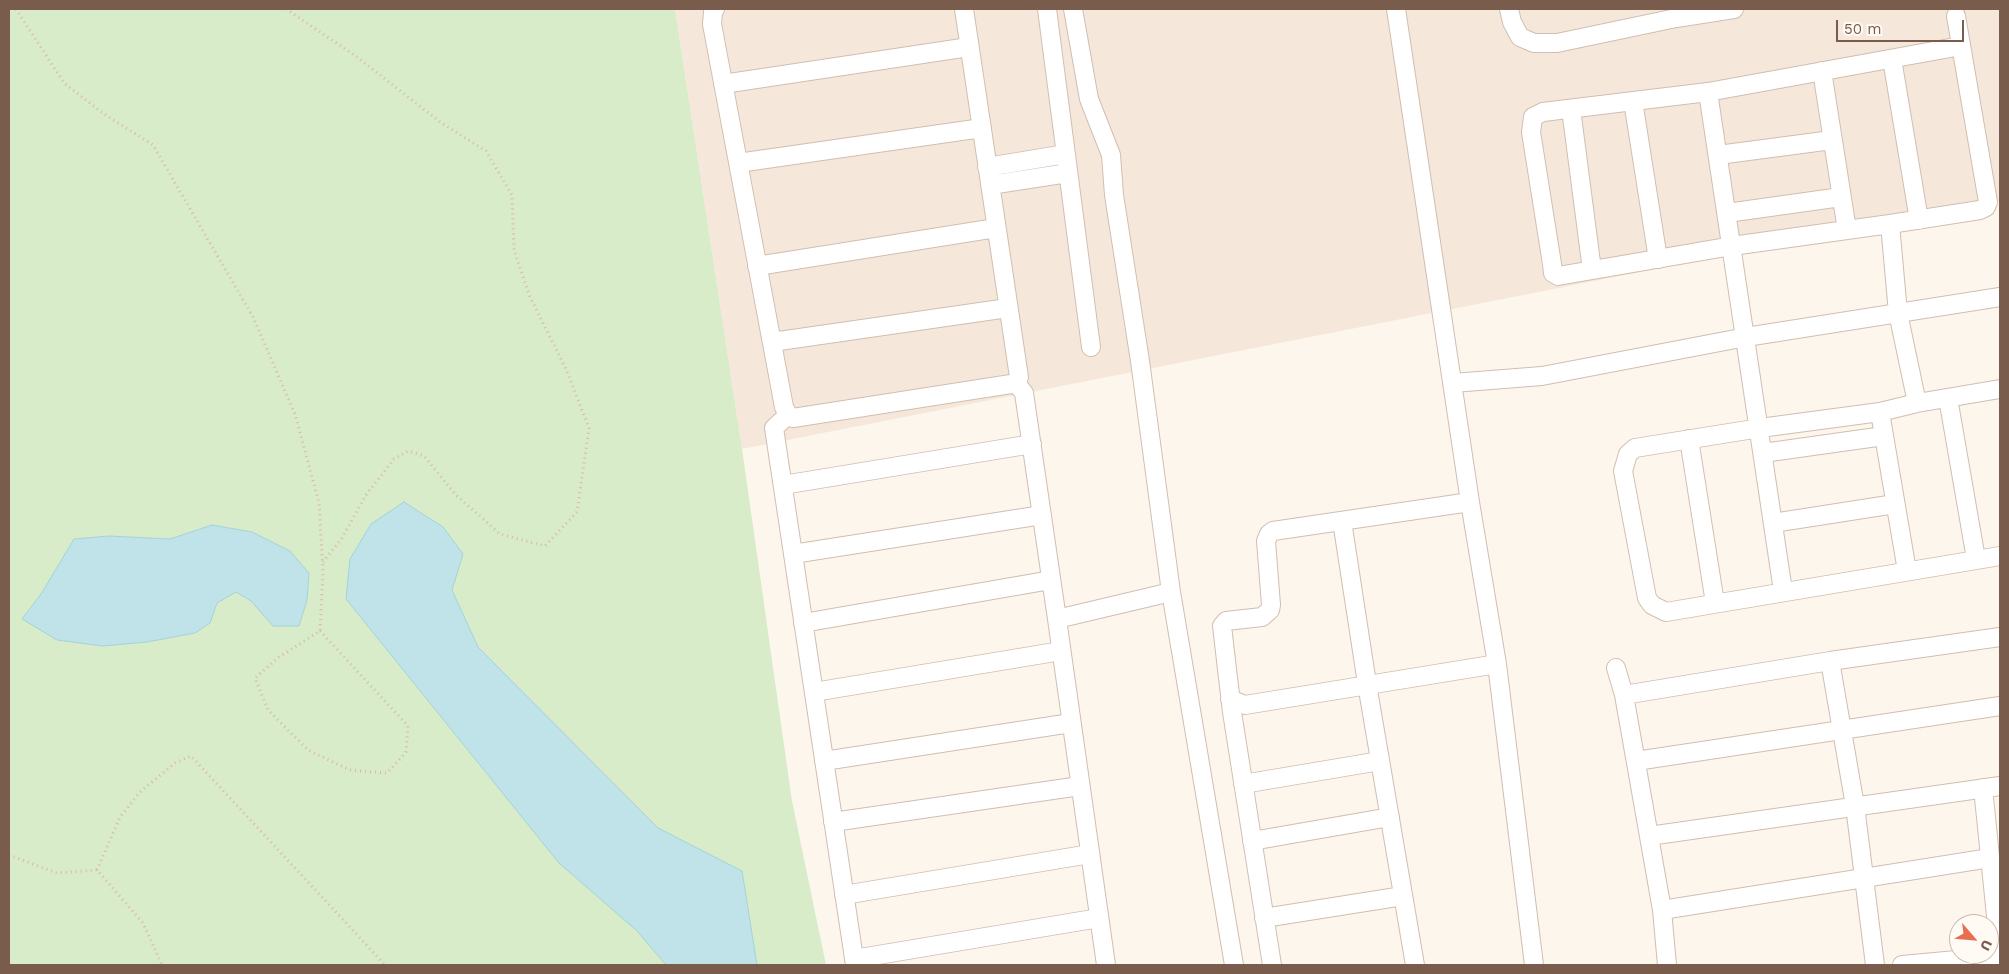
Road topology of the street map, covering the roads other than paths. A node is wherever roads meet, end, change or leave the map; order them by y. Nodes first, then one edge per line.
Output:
1 (964, 9) edge
2 (1047, 9) edge
3 (1073, 9) edge
4 (1396, 9) edge
5 (1509, 9) edge
6 (1734, 9) edge
7 (713, 10) edge
8 (1676, 13) edge
9 (1956, 16) dead end
10 (1961, 46) junction
11 (969, 47) junction
12 (1892, 59) junction
13 (1822, 71) junction
14 (723, 84) junction
15 (1708, 92) junction
16 (1633, 101) junction
17 (1570, 109) junction
18 (982, 128) junction
19 (1832, 140) junction
20 (1066, 154) junction
21 (1718, 155) junction
22 (738, 163) junction
23 (987, 167) junction
24 (1068, 173) junction
25 (990, 185) junction
26 (1842, 198) junction
27 (1727, 213) junction
28 (1919, 220) junction
29 (1890, 224) junction
30 (996, 228) junction
31 (1847, 230) junction
32 (1732, 246) junction
33 (1658, 259) junction
34 (757, 266) junction
35 (1592, 270) junction
36 (2000, 297) edge
37 (1008, 308) junction
38 (1898, 313) junction
39 (1746, 337) junction
40 (772, 342) junction
41 (1091, 348) dead end
42 (1016, 383) junction
43 (1453, 383) junction
44 (2000, 389) edge
45 (1948, 398) junction
46 (1917, 404) junction
47 (1880, 412) junction
48 (788, 415) junction
49 (1760, 428) junction
50 (1884, 436) junction
51 (1689, 439) junction
52 (1032, 444) junction
53 (1763, 453) junction
54 (783, 485) junction
55 (1470, 502) junction
56 (1896, 504) junction
57 (1042, 515) junction
58 (1342, 521) junction
59 (1773, 523) junction
60 (793, 554) junction
61 (2000, 556) edge
62 (1976, 559) junction
63 (1907, 571) junction
64 (1051, 580) junction
65 (1783, 591) junction
66 (1171, 592) junction
67 (1715, 603) junction
68 (1057, 618) junction
69 (803, 623) junction
70 (2000, 637) edge
71 (1061, 651) junction
72 (1830, 661) junction
73 (1497, 664) junction
74 (1616, 668) dead end
75 (1367, 685) junction
76 (814, 692) junction
77 (1624, 695) junction
78 (1230, 699) junction
79 (2000, 706) edge
80 (1072, 724) junction
81 (1842, 730) junction
82 (824, 761) junction
83 (1380, 761) junction
84 (1636, 761) junction
85 (1243, 784) junction
86 (1080, 786) junction
87 (1992, 787) edge
88 (1855, 806) junction
89 (1390, 817) junction
90 (833, 822) junction
91 (1649, 836) junction
92 (1252, 841) junction
93 (1090, 854) junction
94 (1990, 858) junction
95 (1863, 878) junction
96 (844, 894) junction
97 (1403, 896) junction
98 (1662, 910) junction
99 (1099, 918) junction
100 (1264, 918) junction
101 (2000, 955) edge
102 (854, 962) edge
103 (1106, 965) edge
104 (1234, 965) edge
105 (1272, 965) edge
106 (1415, 965) edge
107 (1534, 965) edge
108 (1667, 965) edge
109 (1875, 965) edge
110 (1902, 965) edge

1 - 11 street
2 - 20 street
3 - 66 street
4 - 43 street
5 - 8 street
6 - 8 street
7 - 14 street
9 - 10 street
10 - 12 street
10 - 28 street
11 - 14 street
11 - 18 street
12 - 13 street
12 - 28 street
13 - 15 street
13 - 19 street
14 - 22 street
15 - 16 street
15 - 21 street
16 - 17 street
16 - 33 street
17 - 35 street
17 - 35 street
18 - 22 street
18 - 23 street
19 - 21 street
19 - 26 street
20 - 23 street
20 - 24 street
21 - 27 street
22 - 34 street
23 - 25 street
24 - 25 street
24 - 41 street
25 - 30 street
26 - 27 street
26 - 31 street
27 - 32 street
28 - 29 street
29 - 31 street
29 - 38 street
30 - 34 street
30 - 37 street
31 - 32 street
32 - 33 street
32 - 39 street
33 - 35 street
34 - 40 street
36 - 38 street
37 - 40 street
37 - 42 street
38 - 39 street
38 - 46 street
39 - 43 street
39 - 49 street
40 - 48 street
42 - 48 street
42 - 52 street
43 - 55 street
44 - 45 street
45 - 46 street
45 - 62 street
46 - 47 street
47 - 49 street
47 - 50 street
48 - 54 street
49 - 51 street
49 - 53 street
50 - 53 street
50 - 56 street
51 - 67 street
51 - 67 street
52 - 54 street
52 - 57 street
53 - 59 street
54 - 60 street
55 - 58 street
55 - 73 street
56 - 59 street
56 - 63 street
57 - 60 street
57 - 64 street
58 - 75 street
58 - 78 street
59 - 65 street
60 - 69 street
61 - 62 street
62 - 63 street
63 - 65 street
64 - 68 street
64 - 69 street
65 - 67 street
66 - 68 street
66 - 104 street
68 - 71 street
69 - 76 street
70 - 72 street
71 - 76 street
71 - 80 street
72 - 77 street
72 - 81 street
73 - 75 street
73 - 107 street
74 - 77 street
75 - 78 street
75 - 83 street
76 - 82 street
77 - 84 street
78 - 85 street
79 - 81 street
80 - 82 street
80 - 86 street
81 - 84 street
81 - 88 street
82 - 90 street
83 - 85 street
83 - 89 street
84 - 91 street
85 - 92 street
86 - 90 street
86 - 93 street
87 - 88 street
87 - 94 street
88 - 91 street
88 - 95 street
89 - 92 street
89 - 97 street
90 - 96 street
91 - 98 street
92 - 100 street
93 - 96 street
93 - 99 street
94 - 95 street
94 - 101 street
95 - 98 street
95 - 109 street
96 - 102 street
97 - 100 street
97 - 106 street
98 - 108 street
99 - 102 street
99 - 103 street
100 - 105 street
101 - 110 street

